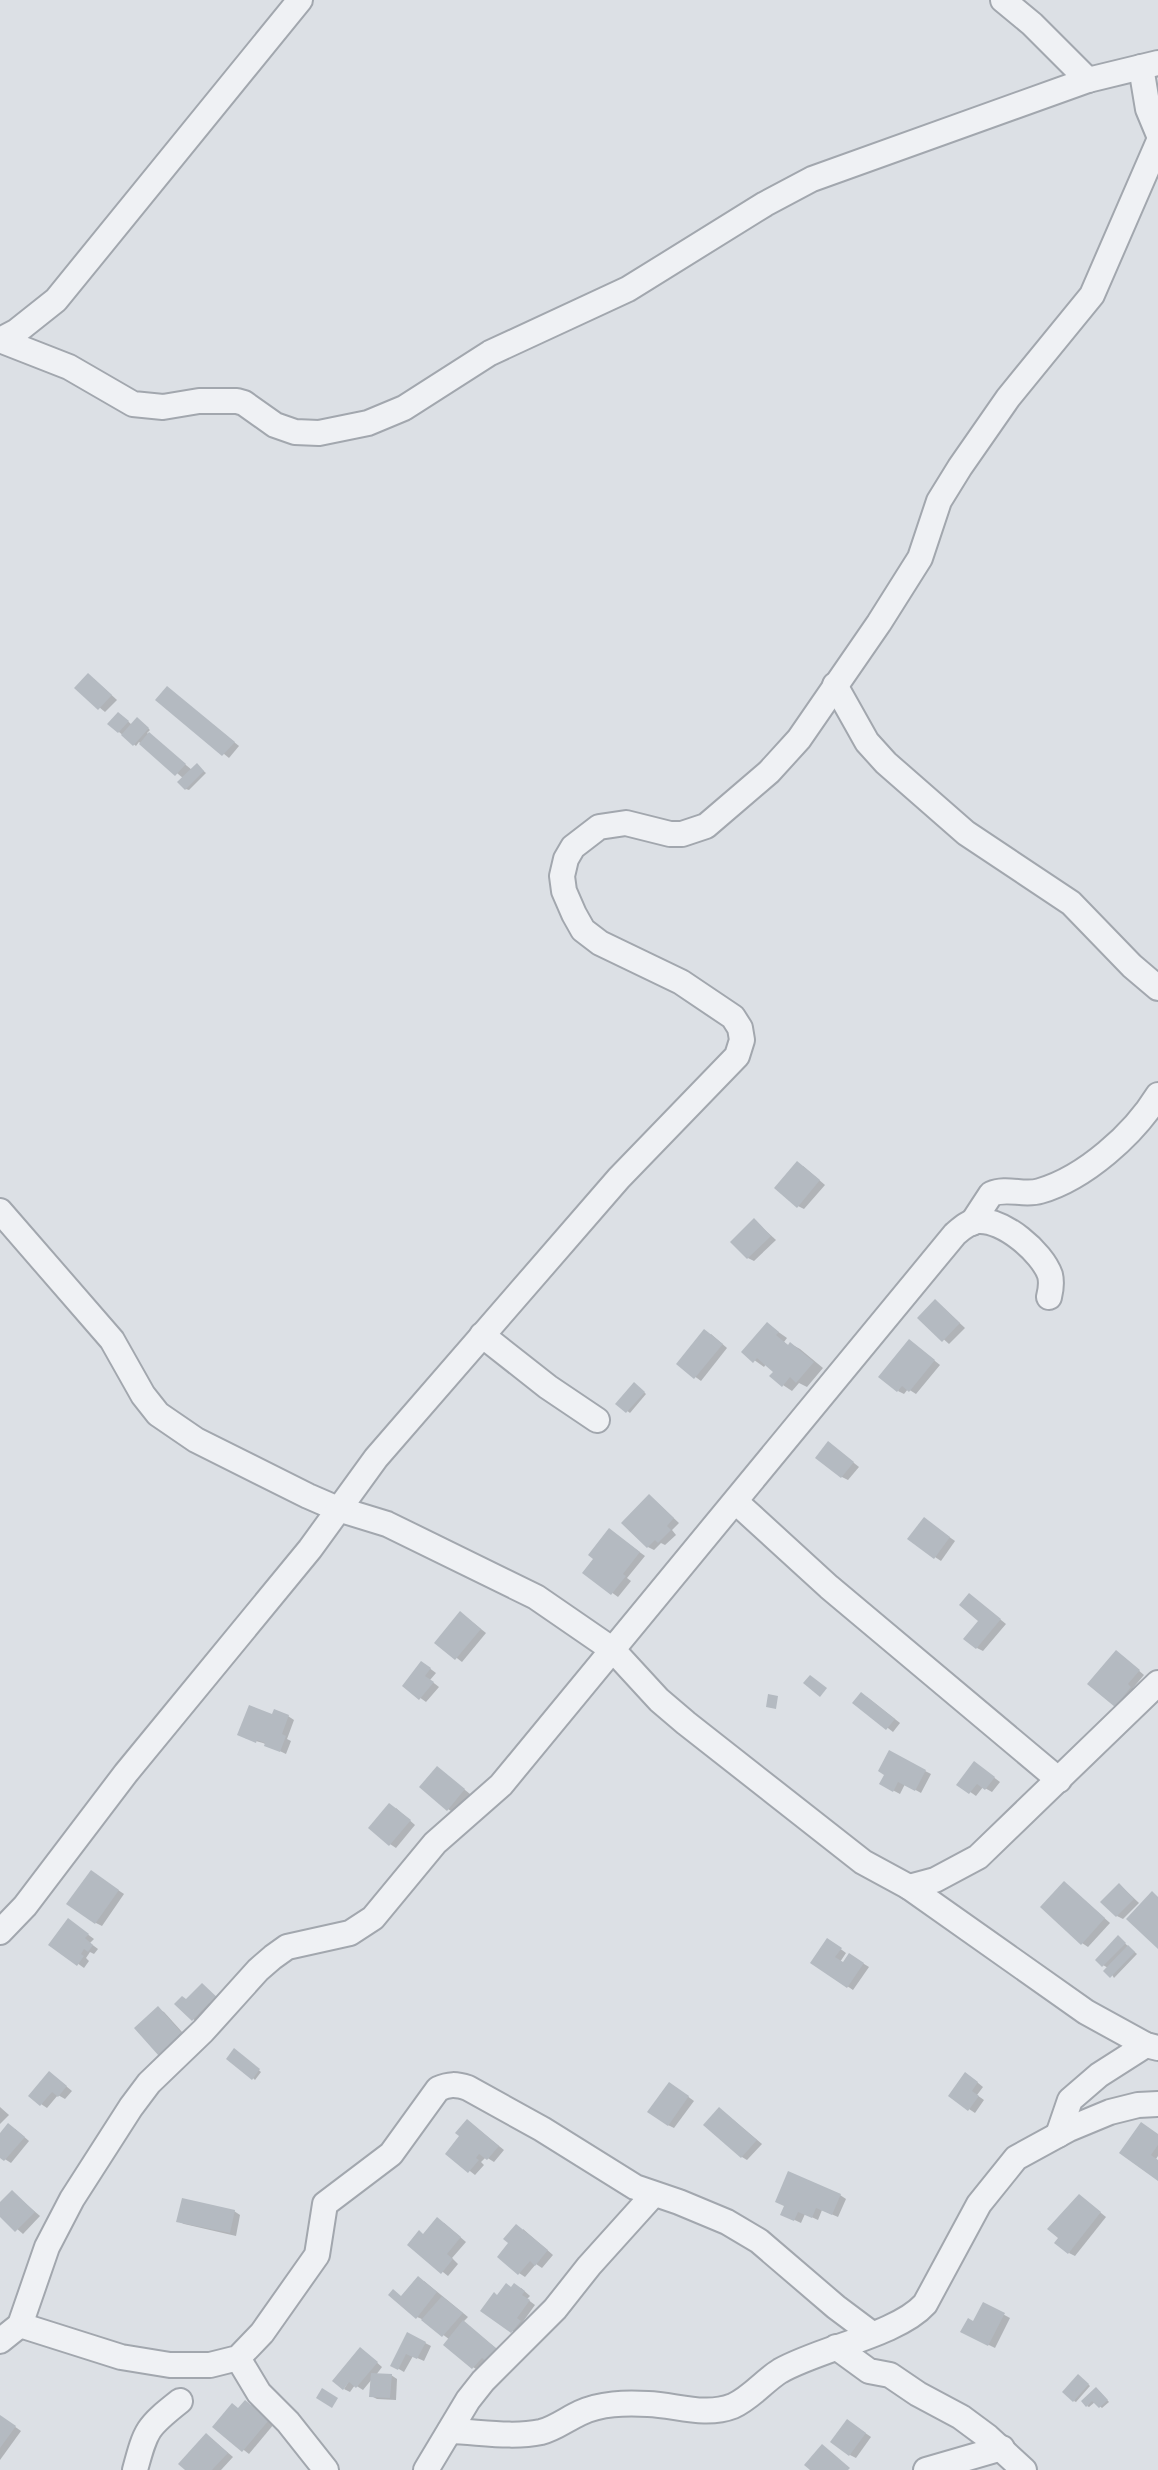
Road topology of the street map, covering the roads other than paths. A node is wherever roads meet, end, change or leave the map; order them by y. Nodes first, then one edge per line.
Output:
1 (300, 0) edge
2 (1003, 0) edge
3 (1150, 65) edge
4 (1088, 80) junction
5 (1158, 132) edge
6 (1158, 143) edge
7 (0, 340) edge
8 (835, 685) junction
9 (1158, 988) edge
10 (1158, 1095) edge
11 (0, 1211) edge
12 (972, 1223) junction
13 (1049, 1297) dead end
14 (482, 1335) junction
15 (597, 1420) dead end
16 (736, 1502) junction
17 (338, 1509) junction
18 (613, 1650) junction
19 (1158, 1683) edge
20 (1059, 1780) junction
21 (909, 1887) junction
22 (0, 1932) edge
23 (1152, 2046) edge
24 (1158, 2104) edge
25 (1058, 2135) junction
26 (653, 2195) junction
27 (20, 2325) junction
28 (874, 2333) junction
29 (0, 2341) edge
30 (836, 2347) junction
31 (239, 2358) junction
32 (881, 2371) junction
33 (180, 2401) dead end
34 (450, 2431) junction
35 (1002, 2448) junction
36 (135, 2470) edge
37 (326, 2470) edge
38 (426, 2470) edge
39 (926, 2470) edge
40 (1024, 2470) edge

1 - 7 street
2 - 4 street
3 - 4 street
3 - 5 street
4 - 7 street
6 - 8 street
8 - 9 street
8 - 14 street
10 - 12 street
11 - 17 street
12 - 13 street
12 - 16 street
14 - 15 street
14 - 17 street
16 - 18 street
16 - 20 street
17 - 18 street
17 - 22 street
18 - 21 street
18 - 27 street
19 - 20 street
20 - 21 street
21 - 23 street
23 - 25 street
24 - 25 street
25 - 28 street
26 - 28 street
26 - 31 street
26 - 34 street
27 - 29 street
27 - 31 street
28 - 30 street
28 - 32 street
30 - 32 street
30 - 34 street
31 - 37 street
32 - 35 street
33 - 36 street
34 - 38 street
35 - 39 street
35 - 40 street

